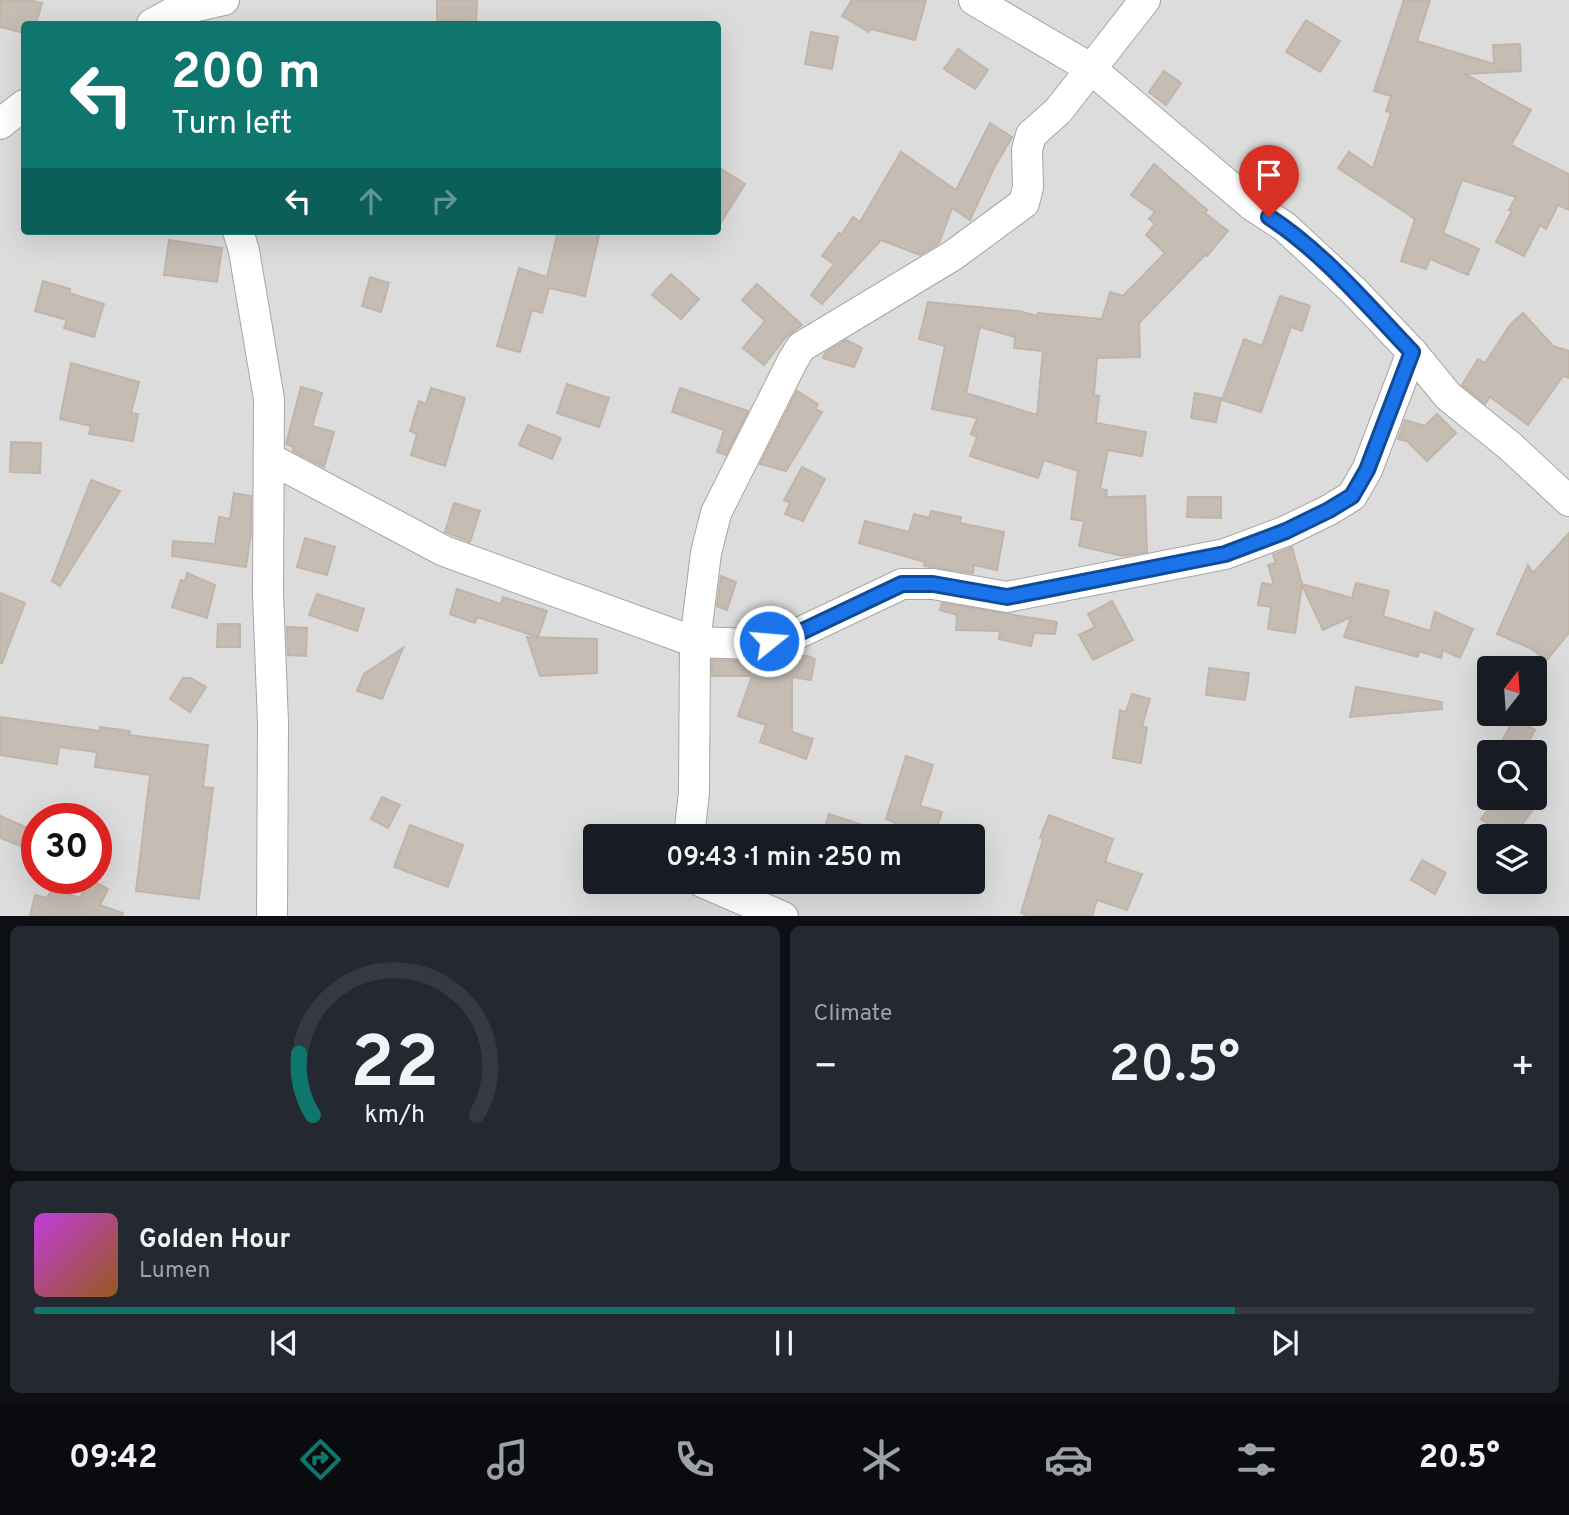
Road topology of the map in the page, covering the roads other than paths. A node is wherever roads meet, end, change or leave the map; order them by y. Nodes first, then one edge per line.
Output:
1 (223, 0) edge
2 (974, 0) edge
3 (1145, 0) edge
4 (170, 15) edge
5 (1090, 68) junction
6 (21, 107) edge
7 (0, 124) edge
8 (239, 235) edge
9 (1412, 352) junction
10 (269, 458) junction
11 (1569, 501) edge
12 (695, 642) junction
13 (690, 824) edge
14 (731, 894) edge
15 (272, 916) edge
16 (783, 916) edge

1 - 4 street
2 - 5 street
3 - 5 street
5 - 9 street
5 - 12 street
6 - 7 street
8 - 10 street
9 - 11 street
9 - 12 street
10 - 12 street
10 - 15 street
12 - 13 street
14 - 16 street

